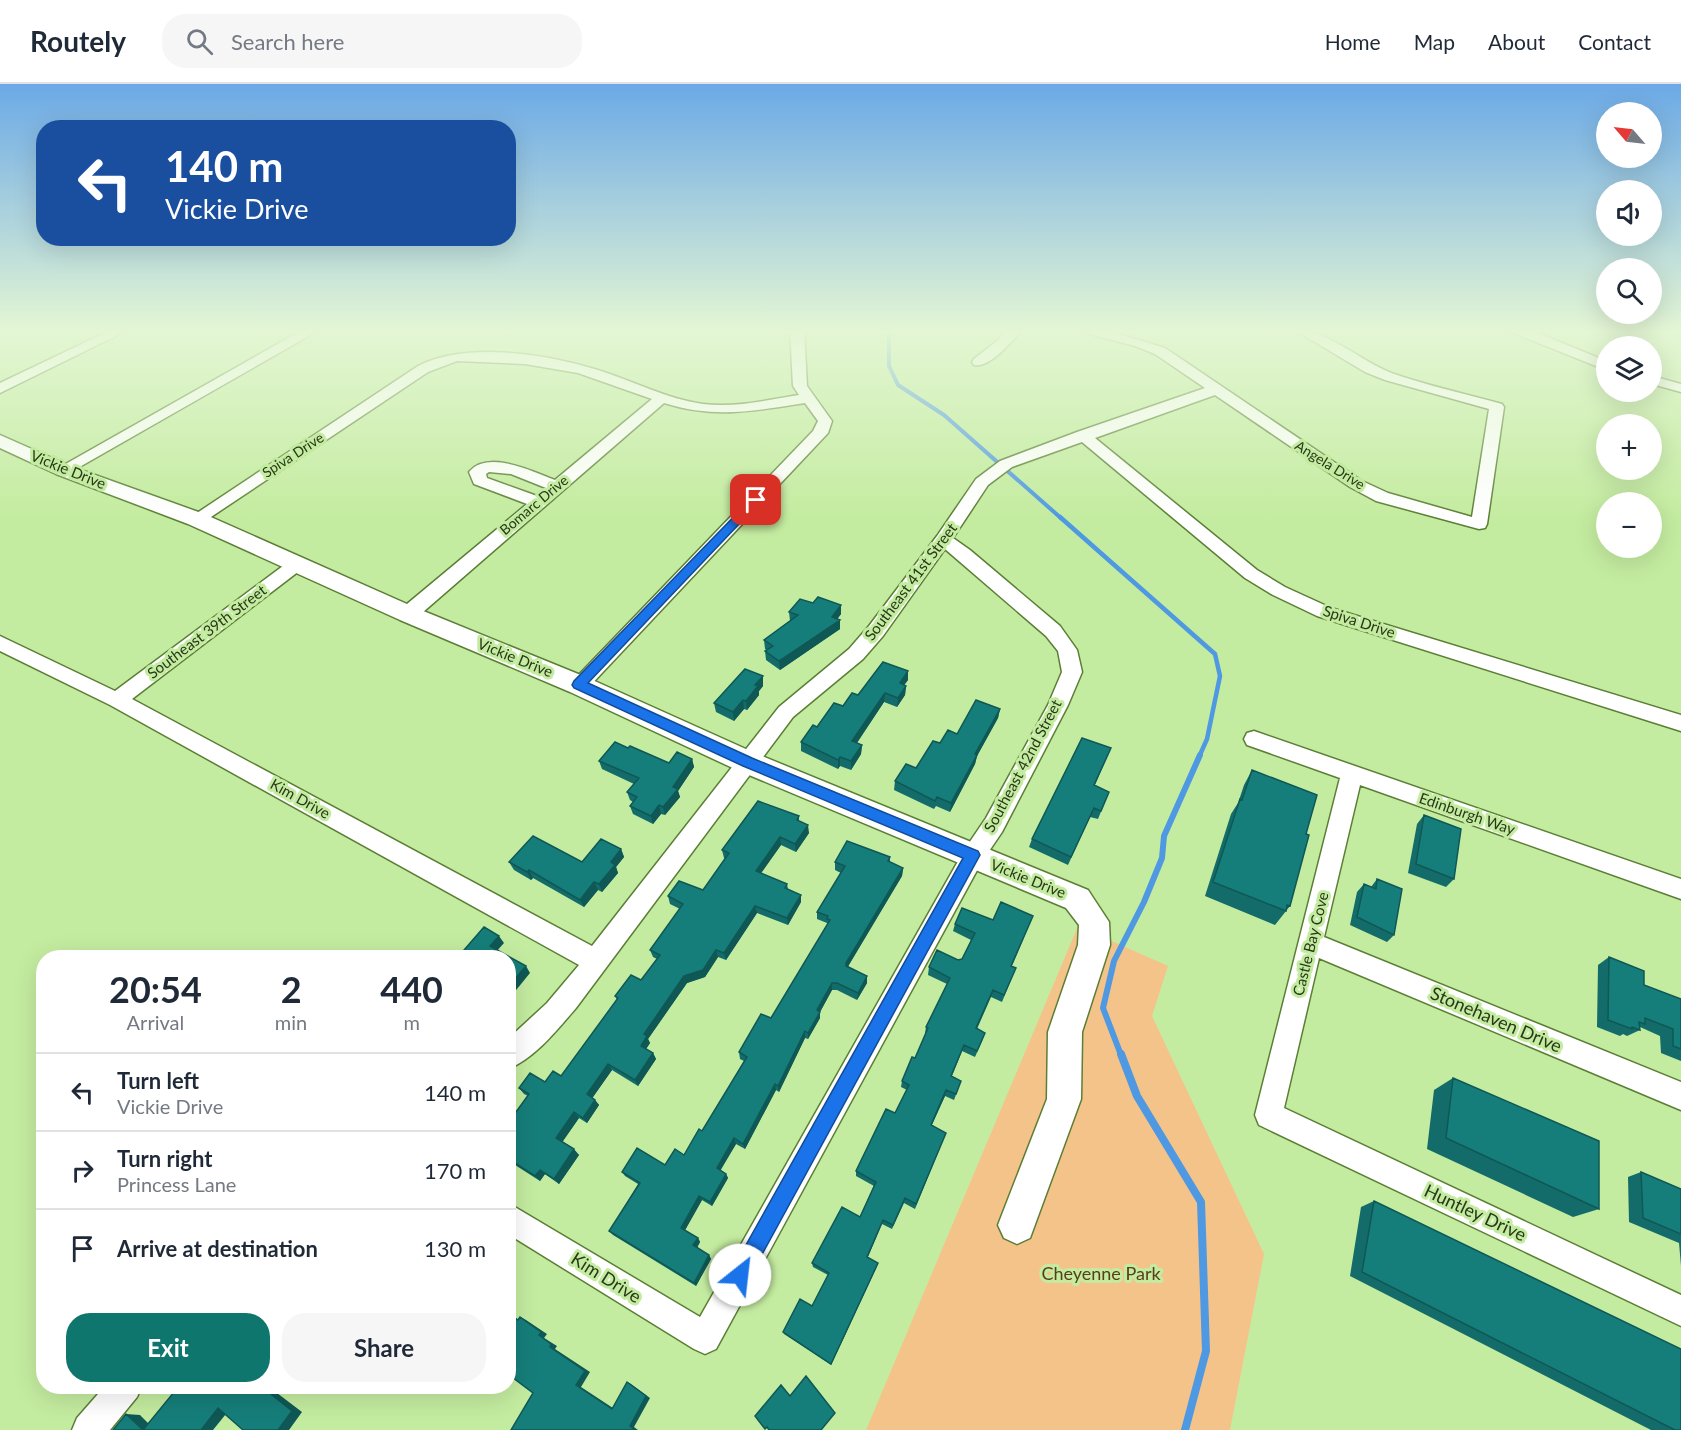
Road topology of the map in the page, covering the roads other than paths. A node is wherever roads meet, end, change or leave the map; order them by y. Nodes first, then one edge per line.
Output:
1 (202, 392) edge
2 (392, 392) edge
3 (645, 392) edge
4 (803, 392) edge
5 (1209, 392) edge
6 (1217, 392) edge
7 (1443, 392) edge
8 (662, 398) junction
9 (806, 398) junction
10 (1082, 435) junction
11 (2, 445) edge
12 (63, 470) junction
13 (556, 486) junction
14 (538, 502) junction
15 (196, 519) junction
16 (944, 540) junction
17 (297, 564) junction
18 (408, 614) junction
19 (0, 643) edge
20 (579, 685) junction
21 (117, 700) junction
22 (1681, 723) edge
23 (1254, 738) dead end
24 (747, 762) junction
25 (1352, 773) junction
26 (973, 855) junction
27 (1681, 889) edge
28 (1311, 943) junction
29 (596, 961) junction
30 (516, 1050) edge
31 (1681, 1096) edge
32 (1269, 1115) joint
33 (516, 1221) edge
34 (1017, 1225) dead end
35 (1681, 1311) edge
36 (705, 1338) joint
37 (119, 1394) edge
38 (89, 1430) edge

1 - 12 street
2 - 15 street, Spiva Drive
3 - 8 street, Spiva Drive
4 - 9 street
5 - 10 street, Southeast 41st Street
6 - 7 street, Angela Drive
8 - 9 street, Spiva Drive
8 - 13 street, Bomarc Drive
9 - 20 street
10 - 16 street, Southeast 41st Street
10 - 22 street, Spiva Drive
11 - 12 street, Vickie Drive
12 - 15 street, Vickie Drive
13 - 14 street, Bomarc Drive
13 - 14 street
14 - 18 street, Bomarc Drive
15 - 17 street, Vickie Drive
16 - 24 street, Southeast 41st Street
16 - 26 street, Southeast 42nd Street
17 - 18 street, Vickie Drive
17 - 21 street, Southeast 39th Street
18 - 20 street, Vickie Drive
19 - 21 street, Kim Drive
20 - 24 street, Vickie Drive
21 - 29 street, Kim Drive
23 - 25 street, Edinburgh Way
24 - 26 street, Vickie Drive
24 - 29 street, Southeast 41st Street
25 - 27 street, Edinburgh Way
25 - 28 street, Castle Bay Cove
26 - 34 street, Vickie Drive
26 - 36 street, Southeast 42nd Street
28 - 31 street, Stonehaven Drive
28 - 32 street, Castle Bay Cove
29 - 30 street, Southeast 41st Street
32 - 35 street, Huntley Drive
33 - 36 street, Kim Drive
37 - 38 street

